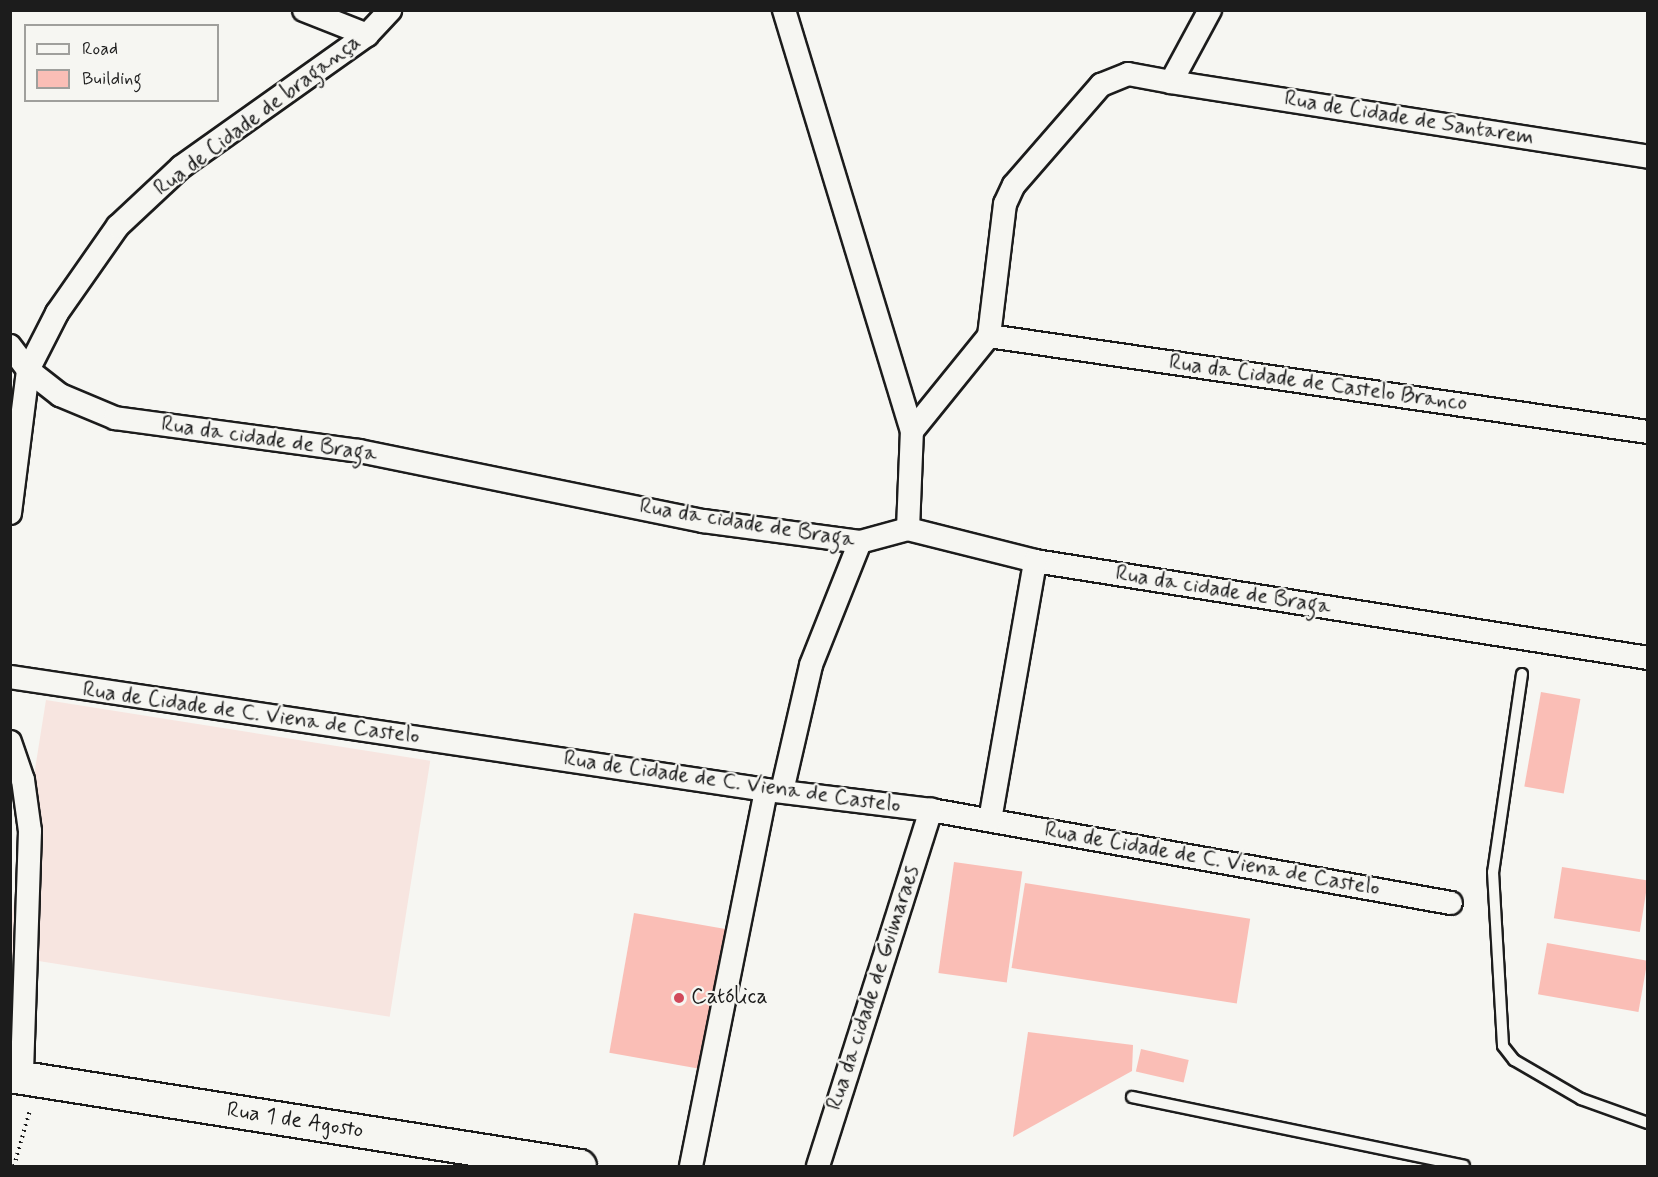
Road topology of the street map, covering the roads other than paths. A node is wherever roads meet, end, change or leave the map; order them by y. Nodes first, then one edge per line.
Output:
1 (304, 10) edge
2 (390, 10) edge
3 (784, 10) edge
4 (1210, 10) edge
5 (367, 35) junction
6 (1172, 82) junction
7 (1647, 157) edge
8 (989, 336) junction
9 (10, 346) edge
10 (28, 370) junction
11 (912, 431) junction
12 (1647, 432) edge
13 (10, 513) edge
14 (908, 529) junction
15 (860, 542) junction
16 (1035, 561) junction
17 (1647, 658) edge
18 (1522, 674) dead end
19 (10, 677) edge
20 (10, 742) edge
21 (774, 791) junction
22 (931, 810) junction
23 (990, 820) junction
24 (1451, 903) dead end
25 (24, 1078) edge
26 (1132, 1097) dead end
27 (1647, 1123) edge
28 (580, 1167) edge
29 (692, 1167) edge
30 (818, 1167) edge
31 (1464, 1167) edge

1 - 5 street
2 - 5 street, Rua de Cidade de bragança
3 - 11 street
4 - 6 street
5 - 10 street, Rua de Cidade de bragança
6 - 7 street, Rua de Cidade de Santarem
6 - 8 street, Rua de Cidade de Santarem
8 - 11 street
8 - 12 street, Rua da Cidade de Castelo Branco
9 - 10 street, Rua da cidade de Braga
10 - 13 street, Rua de Cidade de bragança
10 - 15 street, Rua da cidade de Braga
11 - 14 street
14 - 15 street, Rua da cidade de Braga
14 - 16 street, Rua da cidade de Braga
15 - 21 street
16 - 17 street, Rua da cidade de Braga
16 - 23 street
18 - 27 lane
19 - 21 street, Rua de Cidade de C. Viena de Castelo
20 - 25 street
21 - 22 street, Rua de Cidade de C. Viena de Castelo
21 - 29 street
22 - 23 street, Rua de Cidade de C. Viena de Castelo
22 - 30 street, Rua da cidade de Guimaraes
23 - 24 street, Rua de Cidade de C. Viena de Castelo
25 - 28 main road, Rua 1 de Agosto
26 - 31 lane

